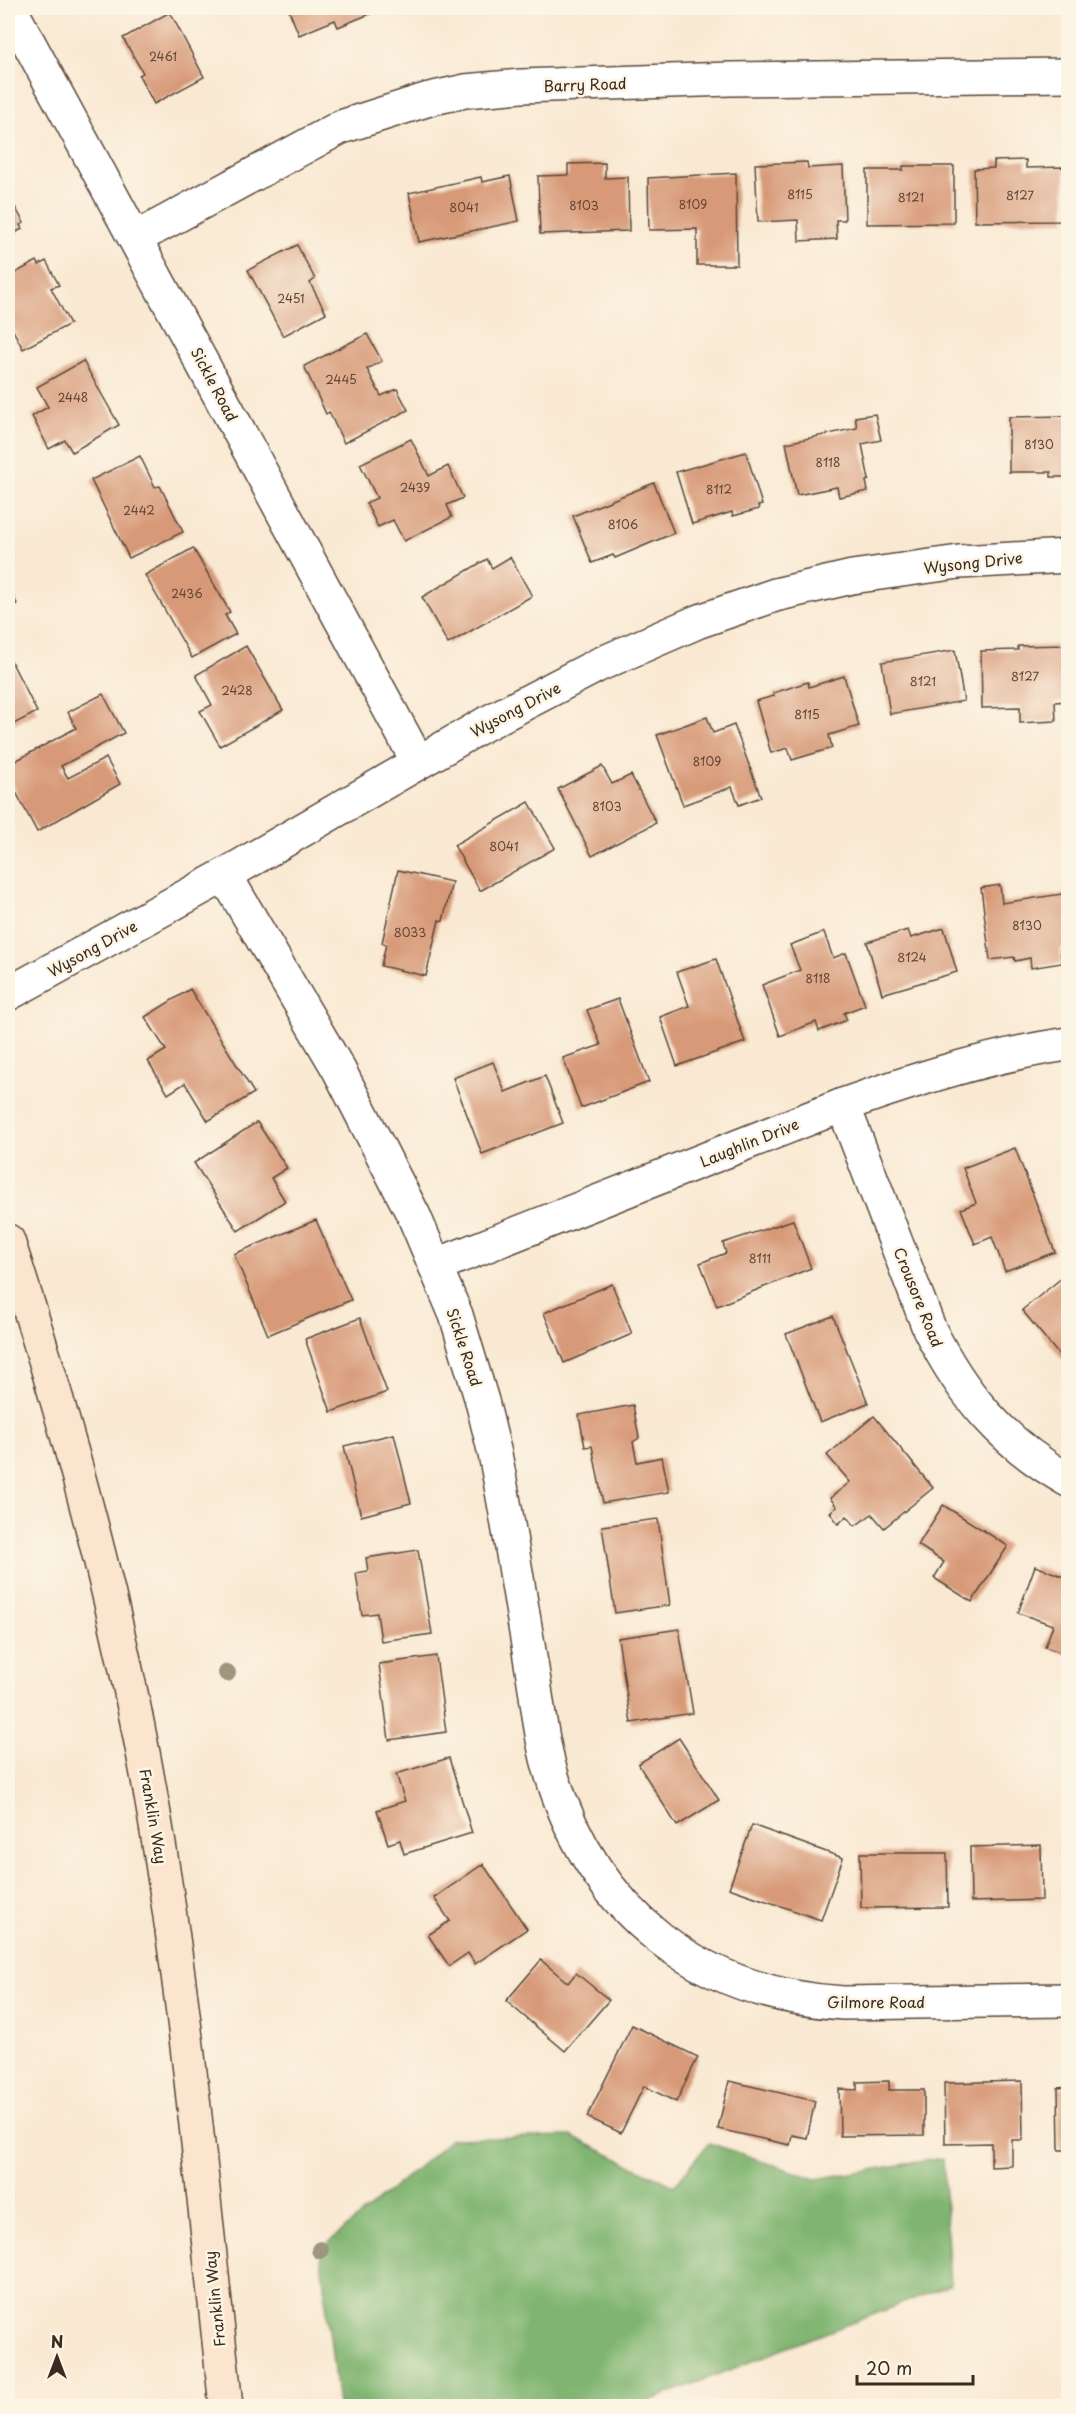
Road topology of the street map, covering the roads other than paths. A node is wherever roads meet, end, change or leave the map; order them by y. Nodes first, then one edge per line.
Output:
1 (10, 8) edge
2 (1068, 75) edge
3 (136, 238) junction
4 (1068, 556) edge
5 (418, 762) junction
6 (225, 875) junction
7 (8, 994) edge
8 (1068, 1044) edge
9 (843, 1105) junction
10 (8, 1241) edge
11 (437, 1265) junction
12 (1068, 1480) edge
13 (589, 1860) joint
14 (1068, 2000) edge
15 (226, 2406) edge

1 - 3 street, Sickle Road
2 - 3 street, Barry Road
3 - 5 street, Sickle Road
4 - 5 street, Wysong Drive
5 - 6 street, Wysong Drive
6 - 7 street, Wysong Drive
6 - 11 street, Sickle Road
8 - 9 street, Laughlin Drive
9 - 11 street, Laughlin Drive
9 - 12 street, Crousore Road
10 - 15 main road, Franklin Way
11 - 13 street, Sickle Road
13 - 14 street, Gilmore Road

